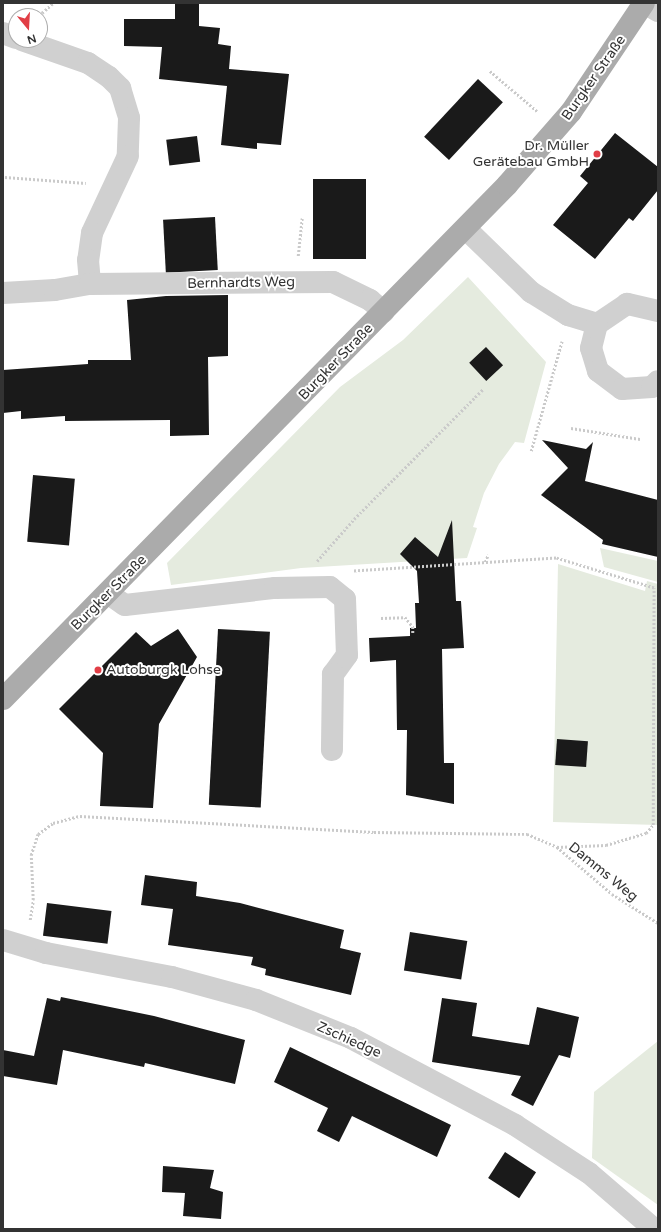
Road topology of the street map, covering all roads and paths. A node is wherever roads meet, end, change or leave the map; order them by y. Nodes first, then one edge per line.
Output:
1 (644, 3) edge
2 (658, 11) edge
3 (45, 48) edge
4 (490, 71) dead end
5 (540, 114) dead end
6 (5, 177) dead end
7 (88, 183) dead end
8 (302, 218) dead end
9 (466, 229) junction
10 (297, 261) dead end
11 (90, 284) junction
12 (3, 293) edge
13 (658, 311) edge
14 (384, 312) junction
15 (597, 324) junction
16 (561, 342) dead end
17 (658, 382) edge
18 (483, 389) dead end
19 (571, 428) dead end
20 (640, 438) dead end
21 (531, 451) dead end
22 (320, 555) dead end
23 (488, 555) dead end
24 (485, 562) junction
25 (346, 571) dead end
26 (109, 594) junction
27 (381, 618) dead end
28 (413, 634) dead end
29 (3, 699) edge
30 (332, 750) dead end
31 (557, 847) junction
32 (658, 923) edge
33 (3, 940) edge
34 (25, 948) junction
35 (654, 1229) edge

1 - 2 street
1 - 9 main road, Burgker Straße
3 - 11 street
4 - 5 path
6 - 7 path
8 - 10 path
9 - 14 main road, Burgker Straße
9 - 15 street
11 - 12 street, Bernhardts Weg
11 - 14 street, Bernhardts Weg
13 - 15 street
14 - 26 main road, Burgker Straße
15 - 17 street
16 - 21 path
18 - 22 path
19 - 20 path
23 - 24 path
24 - 25 path
24 - 31 path
26 - 29 main road, Burgker Straße
26 - 30 street
27 - 28 path
31 - 32 path, Damms Weg
31 - 34 path
33 - 34 street, Zschiedge
34 - 35 street, Zschiedge

